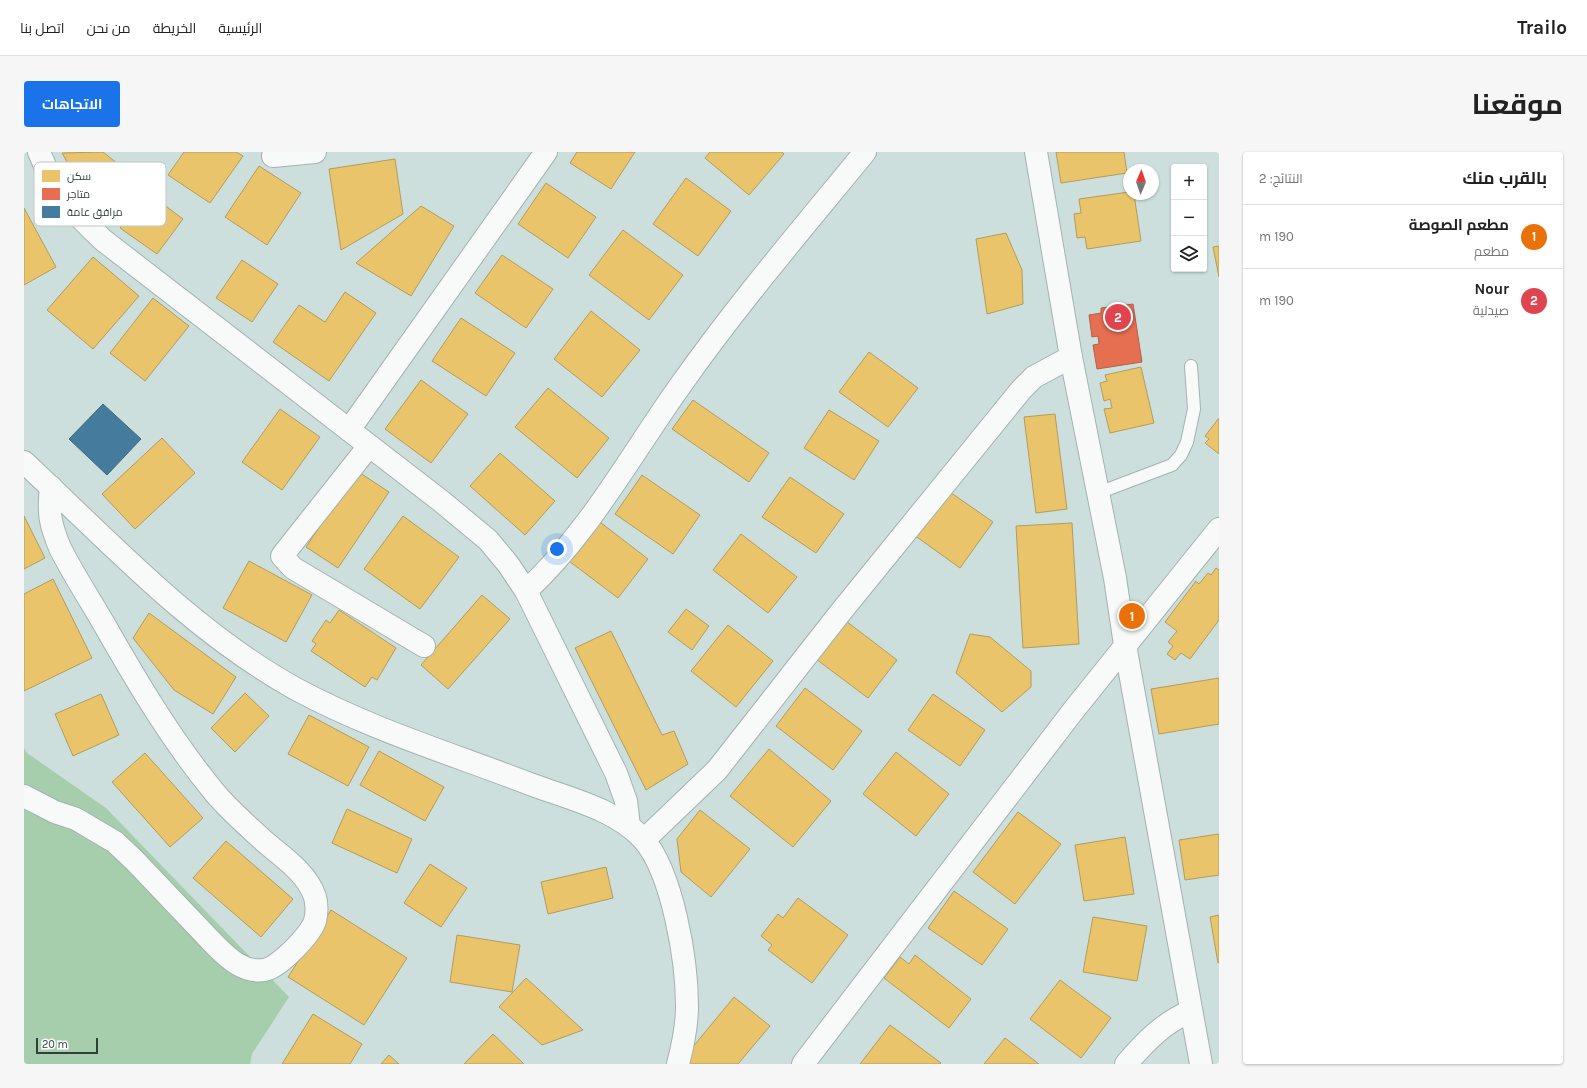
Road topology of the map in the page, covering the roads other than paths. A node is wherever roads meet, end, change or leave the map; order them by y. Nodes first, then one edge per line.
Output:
1 (39, 152) edge
2 (316, 152) edge
3 (546, 152) edge
4 (865, 152) edge
5 (1036, 152) edge
6 (273, 156) dead end
7 (43, 162) edge
8 (88, 226) edge
9 (1071, 356) junction
10 (1191, 366) dead end
11 (350, 430) junction
12 (369, 446) junction
13 (24, 462) edge
14 (51, 487) junction
15 (1098, 493) junction
16 (1219, 530) edge
17 (526, 591) junction
18 (1125, 645) junction
19 (424, 646) dead end
20 (24, 796) edge
21 (636, 833) junction
22 (1191, 1011) junction
23 (678, 1064) edge
24 (802, 1064) edge
25 (1126, 1064) edge
26 (1201, 1064) edge

1 - 7 street
2 - 6 street
3 - 11 street
4 - 17 street
5 - 9 street
8 - 11 street
9 - 15 street
9 - 21 street
10 - 15 lane
11 - 12 street
12 - 17 street
12 - 19 street
13 - 14 street
14 - 20 street
14 - 21 street
15 - 18 street
16 - 18 street
17 - 21 street
18 - 22 street
18 - 24 street
21 - 23 street
22 - 25 street
22 - 26 street

